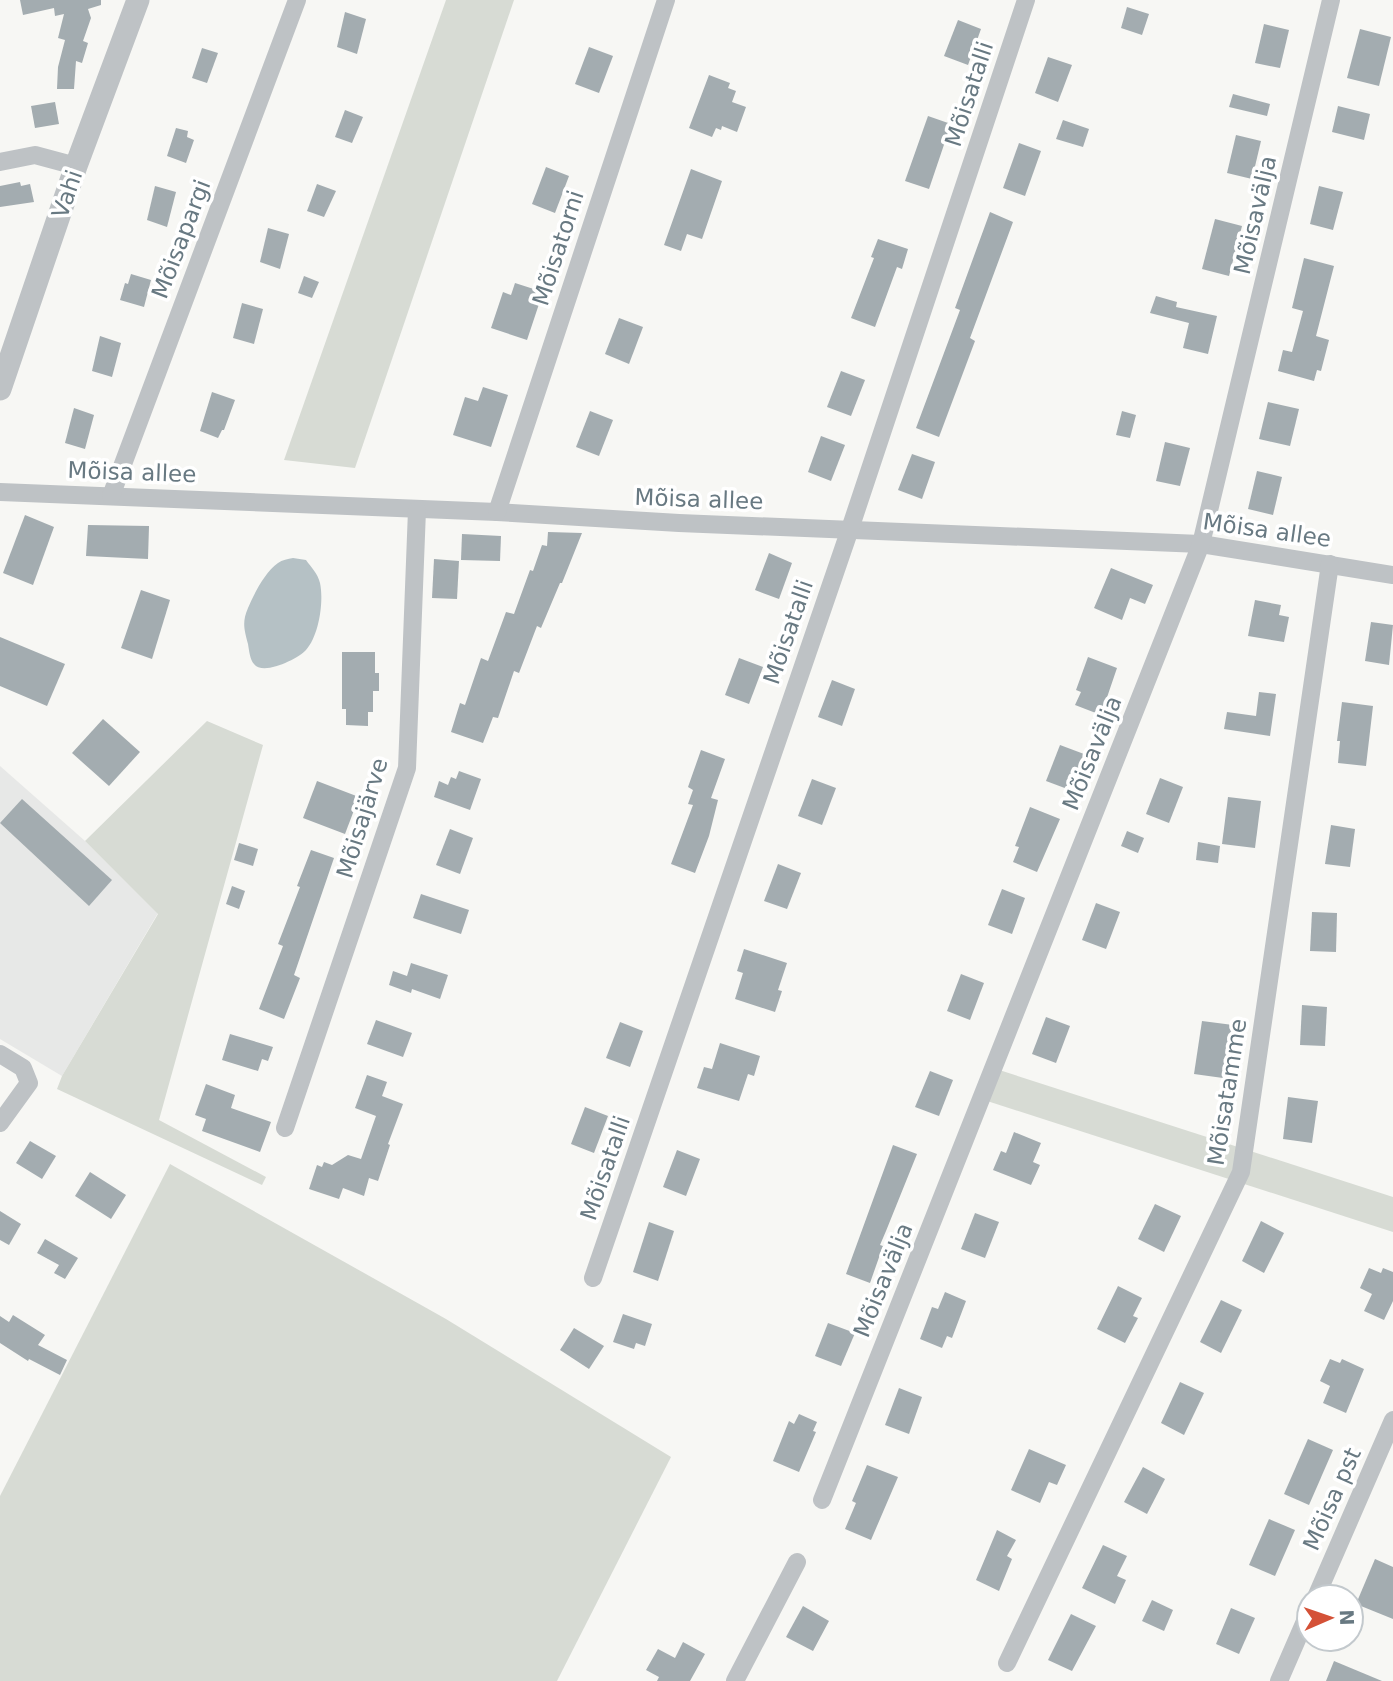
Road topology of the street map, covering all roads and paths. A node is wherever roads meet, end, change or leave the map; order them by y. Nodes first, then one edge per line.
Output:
1 (138, 0) edge
2 (297, 0) edge
3 (666, 0) edge
4 (1026, 0) edge
5 (1331, 0) edge
6 (0, 162) edge
7 (76, 166) junction
8 (0, 389) edge
9 (0, 492) edge
10 (111, 496) junction
11 (417, 510) junction
12 (497, 512) junction
13 (850, 529) junction
14 (1201, 544) junction
15 (1330, 564) junction
16 (1393, 575) edge
17 (0, 1054) edge
18 (0, 1123) edge
19 (285, 1128) dead end
20 (593, 1278) dead end
21 (1393, 1420) edge
22 (822, 1500) dead end
23 (797, 1562) dead end
24 (1322, 1583) edge
25 (1295, 1644) edge
26 (1007, 1663) dead end
27 (735, 1681) edge
28 (1279, 1681) edge

1 - 7 street, Vahi
2 - 10 street, Mõisapargi
3 - 12 street, Mõisatorni
4 - 13 street, Mõisatalli
5 - 14 street, Mõisavälja
6 - 7 street
7 - 8 street, Vahi
9 - 10 street, Mõisa allee
10 - 11 street, Mõisa allee
11 - 12 street, Mõisa allee
11 - 19 street, Mõisajärve
12 - 13 street, Mõisa allee
13 - 14 street, Mõisa allee
13 - 20 street, Mõisatalli
14 - 15 street, Mõisa allee
14 - 22 street, Mõisavälja
15 - 16 street, Mõisa allee
15 - 26 street, Mõisatamme
17 - 18 street
21 - 24 street, Mõisa pst
23 - 27 street
25 - 28 street

